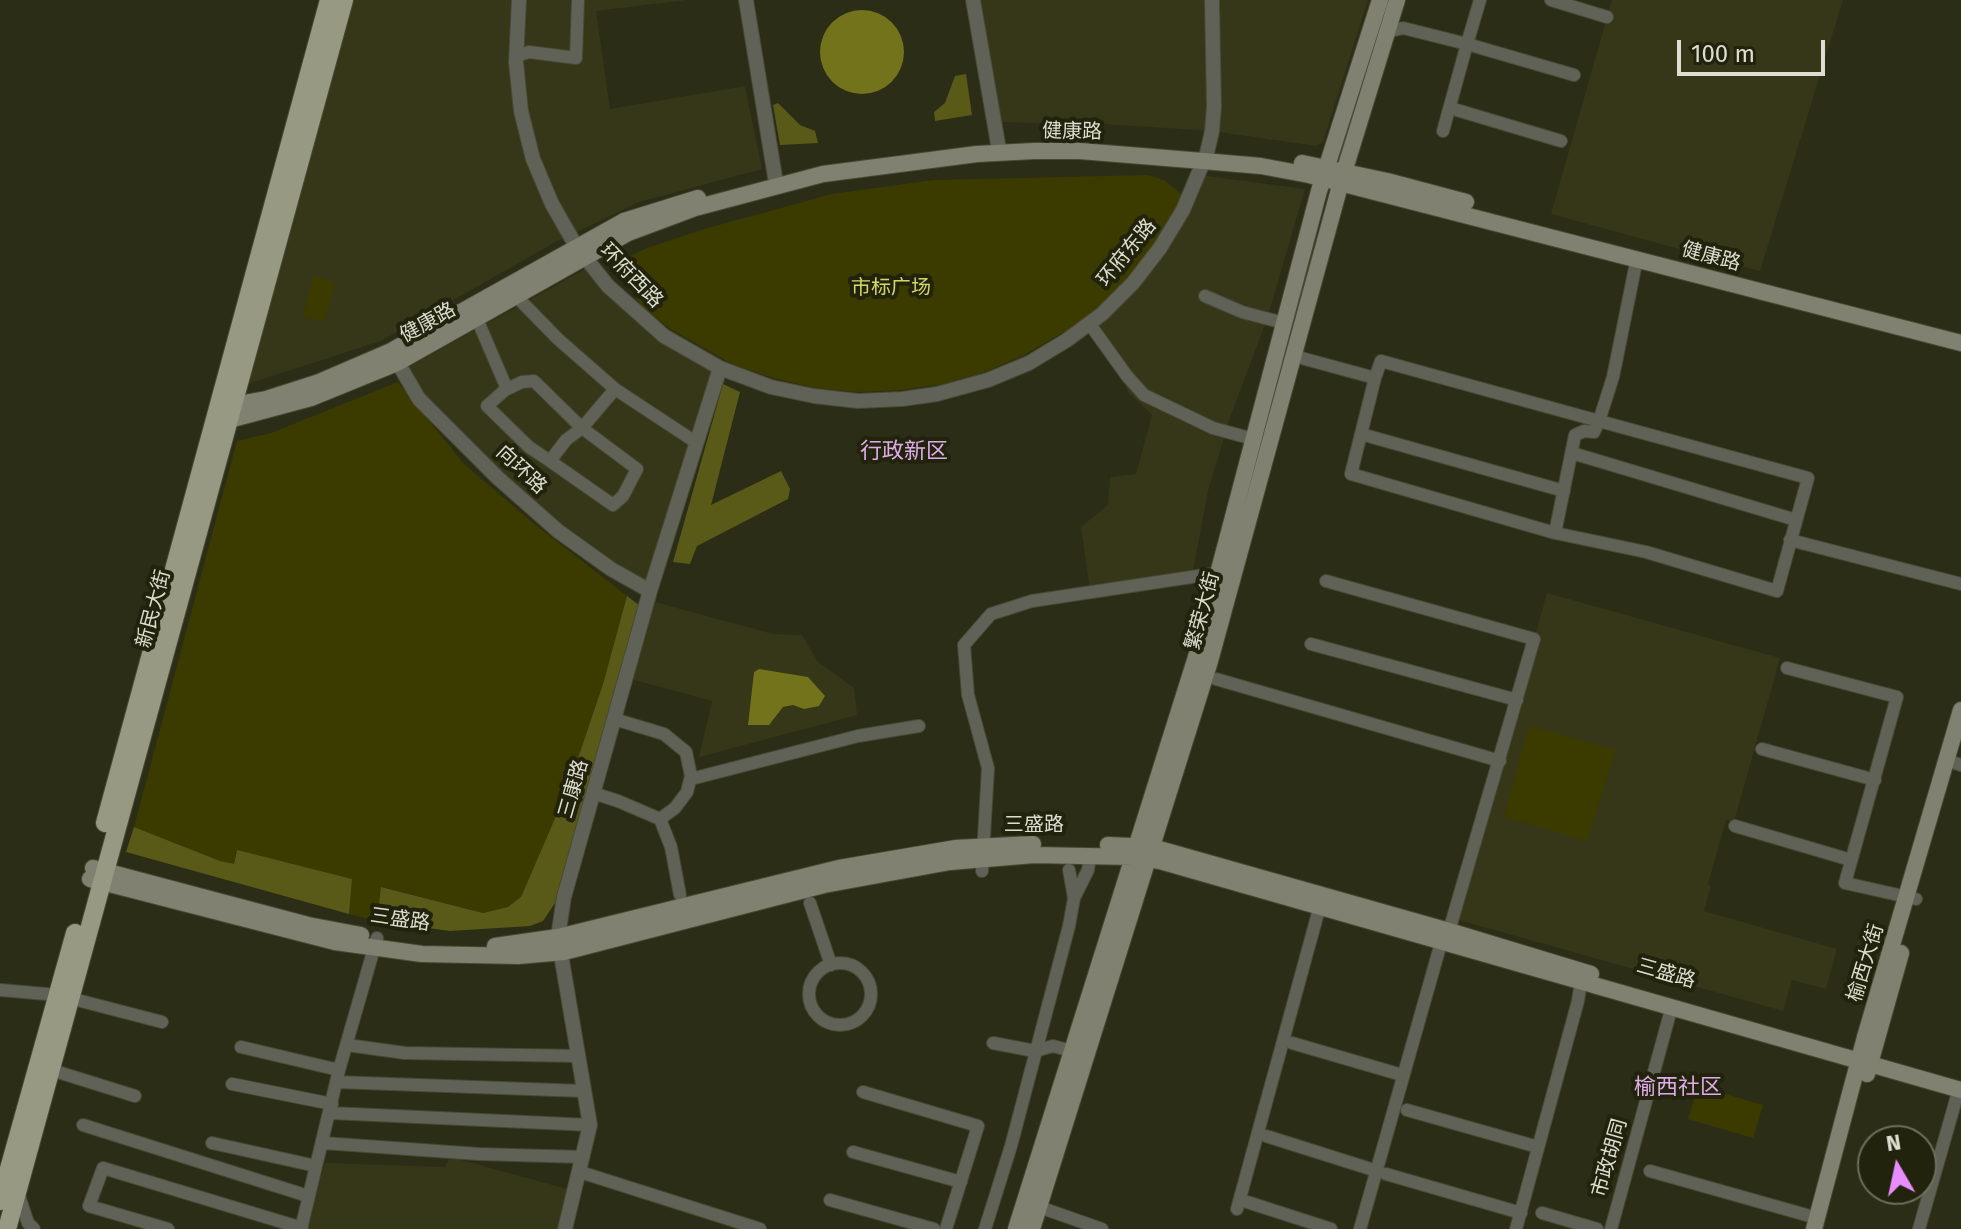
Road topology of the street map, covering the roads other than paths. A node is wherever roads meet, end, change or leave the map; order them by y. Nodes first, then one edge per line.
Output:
1 (329, 0) edge
2 (344, 0) edge
3 (519, 0) edge
4 (578, 0) edge
5 (746, 0) edge
6 (973, 0) edge
7 (1212, 0) edge
8 (1380, 0) edge
9 (1397, 0) edge
10 (1480, 0) edge
11 (1551, 0) edge
12 (1607, 17) dead end
13 (1387, 32) junction
14 (1467, 44) junction
15 (516, 56) junction
16 (1574, 75) dead end
17 (1450, 108) junction
18 (1443, 131) dead end
19 (1561, 141) dead end
20 (998, 144) junction
21 (1205, 157) junction
22 (1325, 173) junction
23 (1342, 176) junction
24 (775, 177) junction
25 (580, 252) junction
26 (1637, 258) junction
27 (511, 291) junction
28 (1205, 296) dead end
29 (474, 312) junction
30 (1089, 323) junction
31 (1284, 323) junction
32 (1961, 334) edge
33 (1961, 343) edge
34 (1294, 356) junction
35 (394, 357) junction
36 (720, 368) junction
37 (1375, 378) junction
38 (507, 389) junction
39 (615, 389) junction
40 (902, 399) joint
41 (224, 411) junction
42 (1599, 421) junction
43 (582, 428) junction
44 (1361, 434) junction
45 (1253, 439) junction
46 (697, 443) junction
47 (1572, 453) junction
48 (550, 461) junction
49 (1564, 491) junction
50 (1796, 520) junction
51 (1555, 533) junction
52 (1790, 540) junction
53 (1218, 573) junction
54 (1326, 581) dead end
55 (1961, 584) edge
56 (650, 591) junction
57 (1311, 644) dead end
58 (1787, 668) dead end
59 (1216, 679) dead end
60 (1517, 700) junction
61 (1961, 710) edge
62 (614, 719) junction
63 (919, 726) dead end
64 (1961, 743) edge
65 (1762, 749) dead end
66 (1500, 761) junction
67 (1958, 764) edge
68 (691, 779) junction
69 (1875, 780) junction
70 (593, 793) junction
71 (660, 819) junction
72 (1735, 826) dead end
73 (1143, 852) junction
74 (1090, 855) junction
75 (982, 858) junction
76 (1851, 860) junction
77 (1069, 870) dead end
78 (97, 876) junction
79 (680, 895) dead end
80 (1074, 898) junction
81 (1912, 898) junction
82 (1321, 901) junction
83 (810, 903) dead end
84 (1445, 939) junction
85 (375, 943) junction
86 (559, 945) junction
87 (831, 965) junction
88 (1581, 981) junction
89 (0, 990) edge
90 (64, 996) junction
91 (1672, 1006) junction
92 (162, 1022) dead end
93 (993, 1043) dead end
94 (1292, 1043) dead end
95 (347, 1045) junction
96 (241, 1047) dead end
97 (1035, 1051) junction
98 (1079, 1053) junction
99 (578, 1056) junction
100 (1866, 1058) junction
101 (44, 1068) junction
102 (1402, 1075) junction
103 (338, 1076) junction
104 (232, 1084) dead end
105 (1960, 1087) edge
106 (584, 1091) junction
107 (863, 1092) dead end
108 (135, 1096) dead end
109 (331, 1108) junction
110 (1407, 1110) dead end
111 (83, 1125) dead end
112 (590, 1125) junction
113 (1266, 1136) dead end
114 (212, 1143) dead end
115 (323, 1143) junction
116 (1538, 1147) junction
117 (853, 1152) dead end
118 (582, 1164) junction
119 (316, 1166) junction
120 (1650, 1171) dead end
121 (1382, 1173) junction
122 (961, 1182) junction
123 (17, 1192) junction
124 (308, 1196) junction
125 (830, 1200) dead end
126 (0, 1201) edge
127 (1039, 1207) junction
128 (1521, 1213) junction
129 (1542, 1213) dead end
130 (1818, 1225) edge
131 (302, 1228) edge
132 (7, 1229) edge
133 (34, 1229) edge
134 (168, 1229) edge
135 (565, 1229) edge
136 (760, 1229) edge
137 (934, 1229) edge
138 (946, 1229) edge
139 (985, 1229) edge
140 (1016, 1229) edge
141 (1032, 1229) edge
142 (1102, 1229) edge
143 (1331, 1229) edge
144 (1360, 1229) edge
145 (1516, 1229) edge
146 (1597, 1229) edge
147 (1611, 1229) edge
148 (1919, 1229) edge

1 - 41 main road, 新民大街
2 - 41 main road, 新民大街
3 - 15 street, 环府西路
4 - 15 street
5 - 24 street
6 - 20 street
7 - 21 street, 环府东路
8 - 22 main road, 繁荣大街
9 - 13 main road, 繁荣大街
10 - 14 street
11 - 12 street
13 - 14 street
13 - 23 main road, 繁荣大街
14 - 16 street
14 - 17 street
15 - 25 street, 环府西路
17 - 18 street
17 - 19 street
20 - 21 main road, 健康路
20 - 24 main road, 健康路
21 - 22 main road, 健康路
21 - 25 main road, 健康路
21 - 30 street, 环府东路
22 - 23 main road, 健康路
22 - 31 main road, 繁荣大街
23 - 26 main road, 健康路
23 - 32 main road, 健康路
23 - 34 main road, 繁荣大街
24 - 25 main road, 健康路
25 - 27 main road, 健康路
25 - 36 street, 环府西路
26 - 33 main road, 健康路
26 - 42 street
27 - 29 main road, 健康路
27 - 39 street
28 - 31 street
29 - 35 main road, 健康路
29 - 38 street
30 - 40 street, 环府东路
30 - 45 street
31 - 45 main road, 繁荣大街
34 - 37 street
34 - 73 main road, 繁荣大街
35 - 41 main road, 健康路
35 - 56 street, 向环路
36 - 40 street, 环府西路
36 - 46 street, 三康路
37 - 42 street
37 - 44 street
38 - 43 street
38 - 48 street
39 - 43 street
39 - 46 street
41 - 78 main road, 新民大街
42 - 47 street
42 - 50 street
43 - 48 street
43 - 48 street
44 - 49 street
44 - 51 street
45 - 53 main road, 繁荣大街
46 - 56 street, 三康路
47 - 49 street
47 - 50 street
49 - 51 street
50 - 52 street
51 - 52 street
52 - 55 street
53 - 73 main road, 繁荣大街
53 - 75 street
54 - 60 street
56 - 62 street, 三康路
57 - 60 street
58 - 69 street
59 - 66 street
60 - 66 street
61 - 81 main road, 榆西大街
62 - 68 street
62 - 70 street, 三康路
63 - 68 street
64 - 67 main road, 榆西大街
65 - 69 street
66 - 84 street
67 - 81 main road, 榆西大街
68 - 71 street
69 - 76 street
70 - 71 street
70 - 86 street, 三康路
71 - 79 street
72 - 76 street
73 - 74 main road, 三盛路
73 - 75 main road, 三盛路
73 - 82 main road, 三盛路
73 - 98 main road, 繁荣大街
74 - 75 main road, 三盛路
74 - 80 street
75 - 86 main road, 三盛路
76 - 81 street
77 - 80 street
78 - 85 main road, 三盛路
78 - 90 main road, 新民大街
80 - 97 street
81 - 100 main road, 榆西大街
82 - 84 main road, 三盛路
82 - 143 street
83 - 87 street
84 - 88 main road, 三盛路
84 - 100 main road, 三盛路
84 - 102 street
85 - 86 main road, 三盛路
85 - 95 street
86 - 99 street, 三康路
87 - 87 street
88 - 91 main road, 三盛路
88 - 116 street
89 - 90 street
90 - 92 street
90 - 101 main road, 新民大街
91 - 100 main road, 三盛路
91 - 147 street, 市政胡同
93 - 97 street
94 - 102 street
95 - 99 street
95 - 103 street
96 - 103 street
97 - 98 street
97 - 139 street
98 - 127 main road, 繁荣大街
98 - 140 main road, 繁荣大街
99 - 106 street, 三康路
100 - 105 main road, 三盛路
100 - 130 main road, 榆西大街
101 - 108 street
101 - 123 main road, 新民大街
101 - 126 main road, 新民大街
102 - 121 street
103 - 106 street
103 - 109 street
104 - 109 street
105 - 148 street
106 - 112 street, 三康路
107 - 122 street
109 - 112 street
109 - 115 street
110 - 116 street
111 - 124 street
112 - 118 street, 三康路
113 - 121 street
114 - 119 street
115 - 118 street
115 - 119 street
116 - 128 street
117 - 122 street
118 - 135 street, 三康路
118 - 136 street
119 - 124 street
120 - 130 street
121 - 128 street
121 - 144 street
122 - 138 street
123 - 132 main road, 新民大街
123 - 133 street
124 - 131 street
125 - 137 street
127 - 141 main road, 繁荣大街
127 - 142 street
128 - 145 street
129 - 146 street
131 - 134 street

